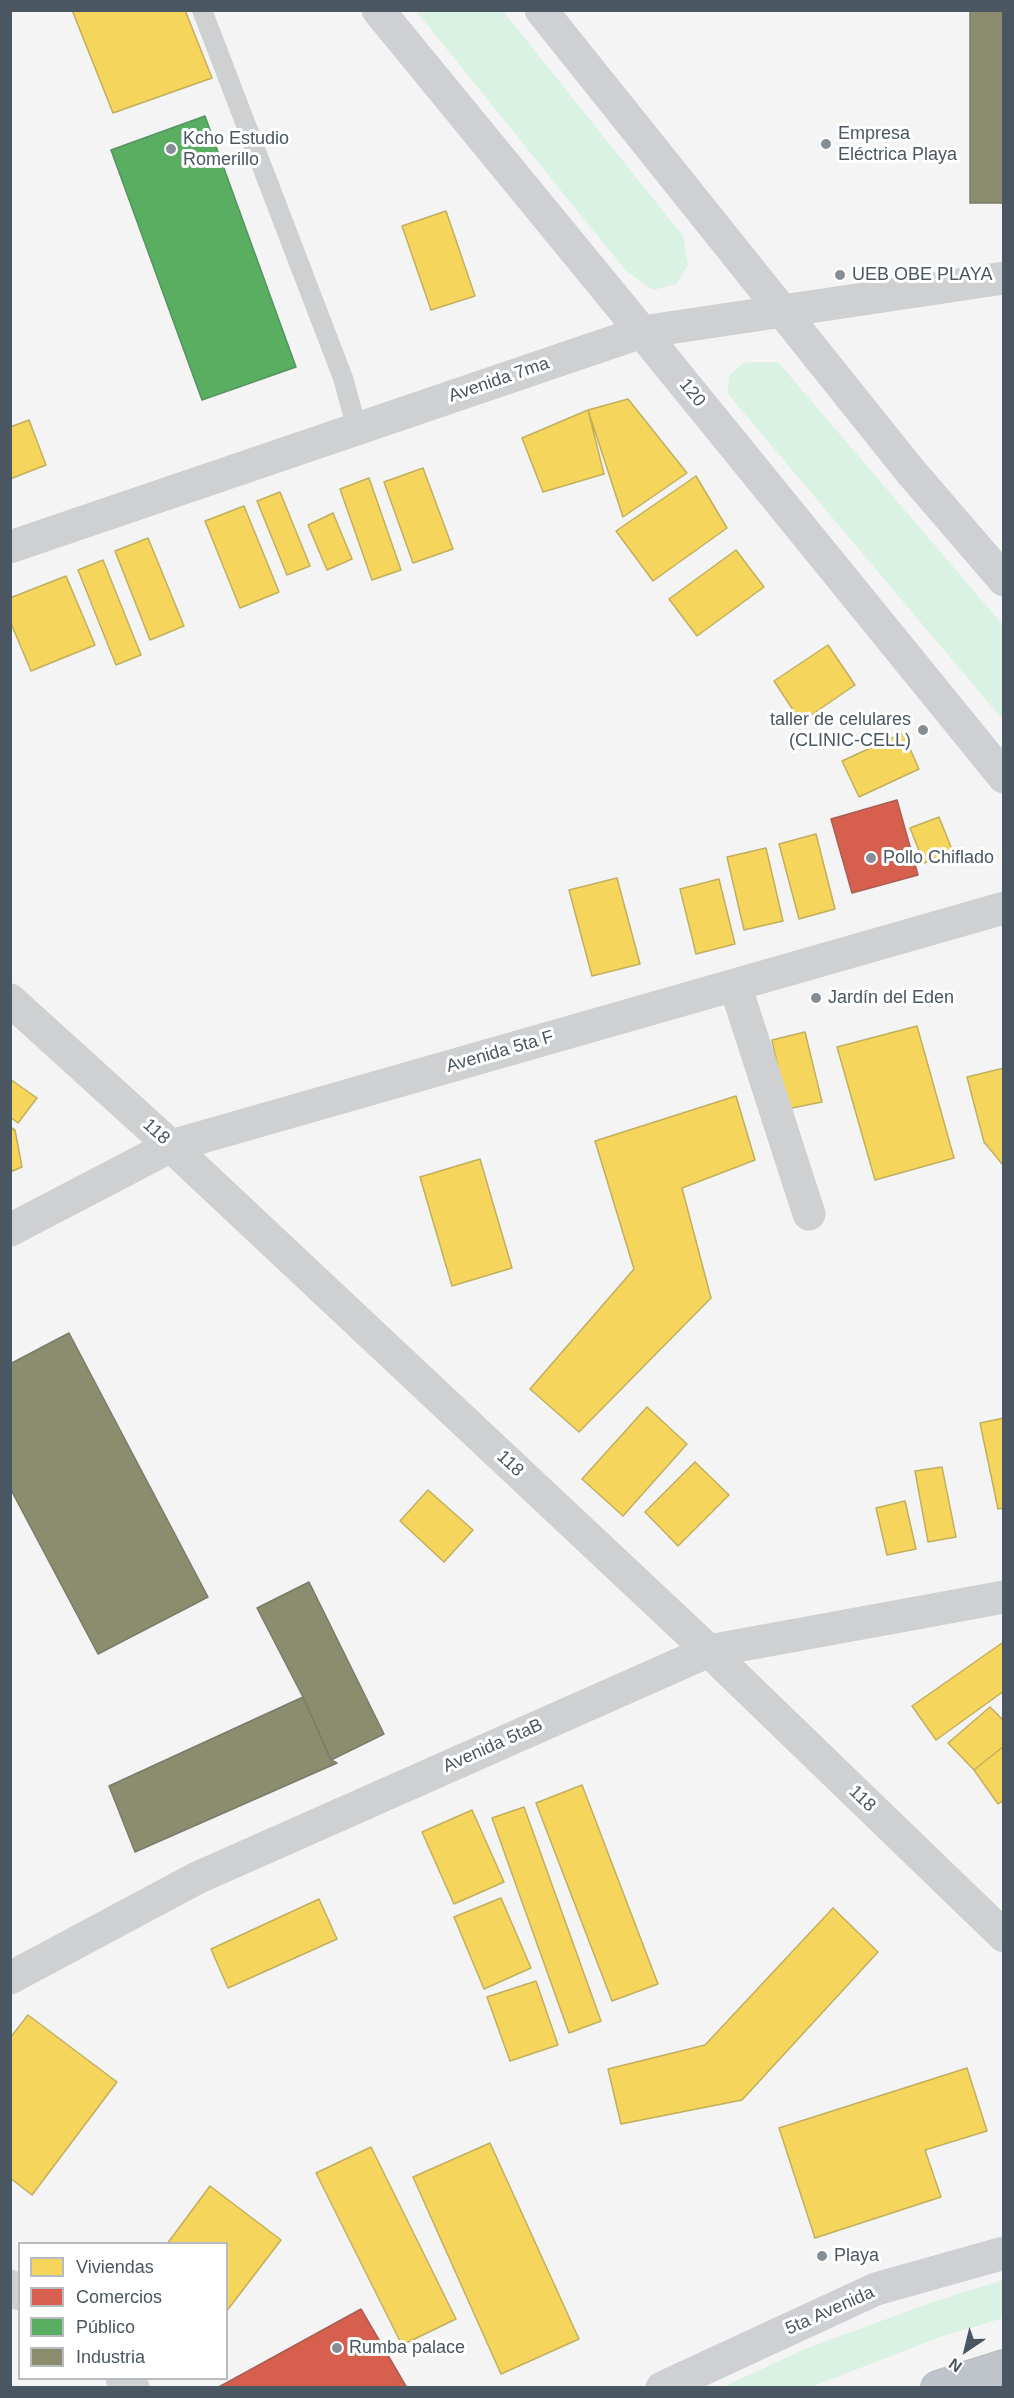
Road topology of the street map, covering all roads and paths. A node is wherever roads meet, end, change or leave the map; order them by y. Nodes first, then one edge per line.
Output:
1 (202, 10) edge
2 (378, 10) edge
3 (541, 10) edge
4 (1004, 278) edge
5 (781, 311) junction
6 (642, 332) junction
7 (357, 429) junction
8 (10, 547) edge
9 (1004, 580) edge
10 (1004, 777) edge
11 (1004, 908) edge
12 (735, 985) junction
13 (10, 999) edge
14 (171, 1146) junction
15 (809, 1214) dead end
16 (10, 1230) edge
17 (1004, 1597) edge
18 (709, 1651) junction
19 (1004, 1936) edge
20 (10, 1978) edge
21 (1004, 2253) edge
22 (1004, 2367) edge
23 (662, 2388) edge
24 (938, 2388) edge

1 - 7 lane
2 - 6 main road, 120
3 - 5 main road
4 - 5 street, Avenida 7ma
5 - 6 street, Avenida 7ma
5 - 9 main road
6 - 7 street, Avenida 7ma
6 - 10 main road, 120
7 - 8 street, Avenida 7ma
11 - 12 street, Avenida 5ta F
12 - 14 street, Avenida 5ta F
12 - 15 street
13 - 14 street, 118
14 - 16 street, Avenida 5ta F
14 - 18 street, 118
17 - 18 street, Avenida 5taB
18 - 19 street, 118
18 - 20 street, Avenida 5taB
21 - 23 main road, 5ta Avenida
22 - 24 highway

